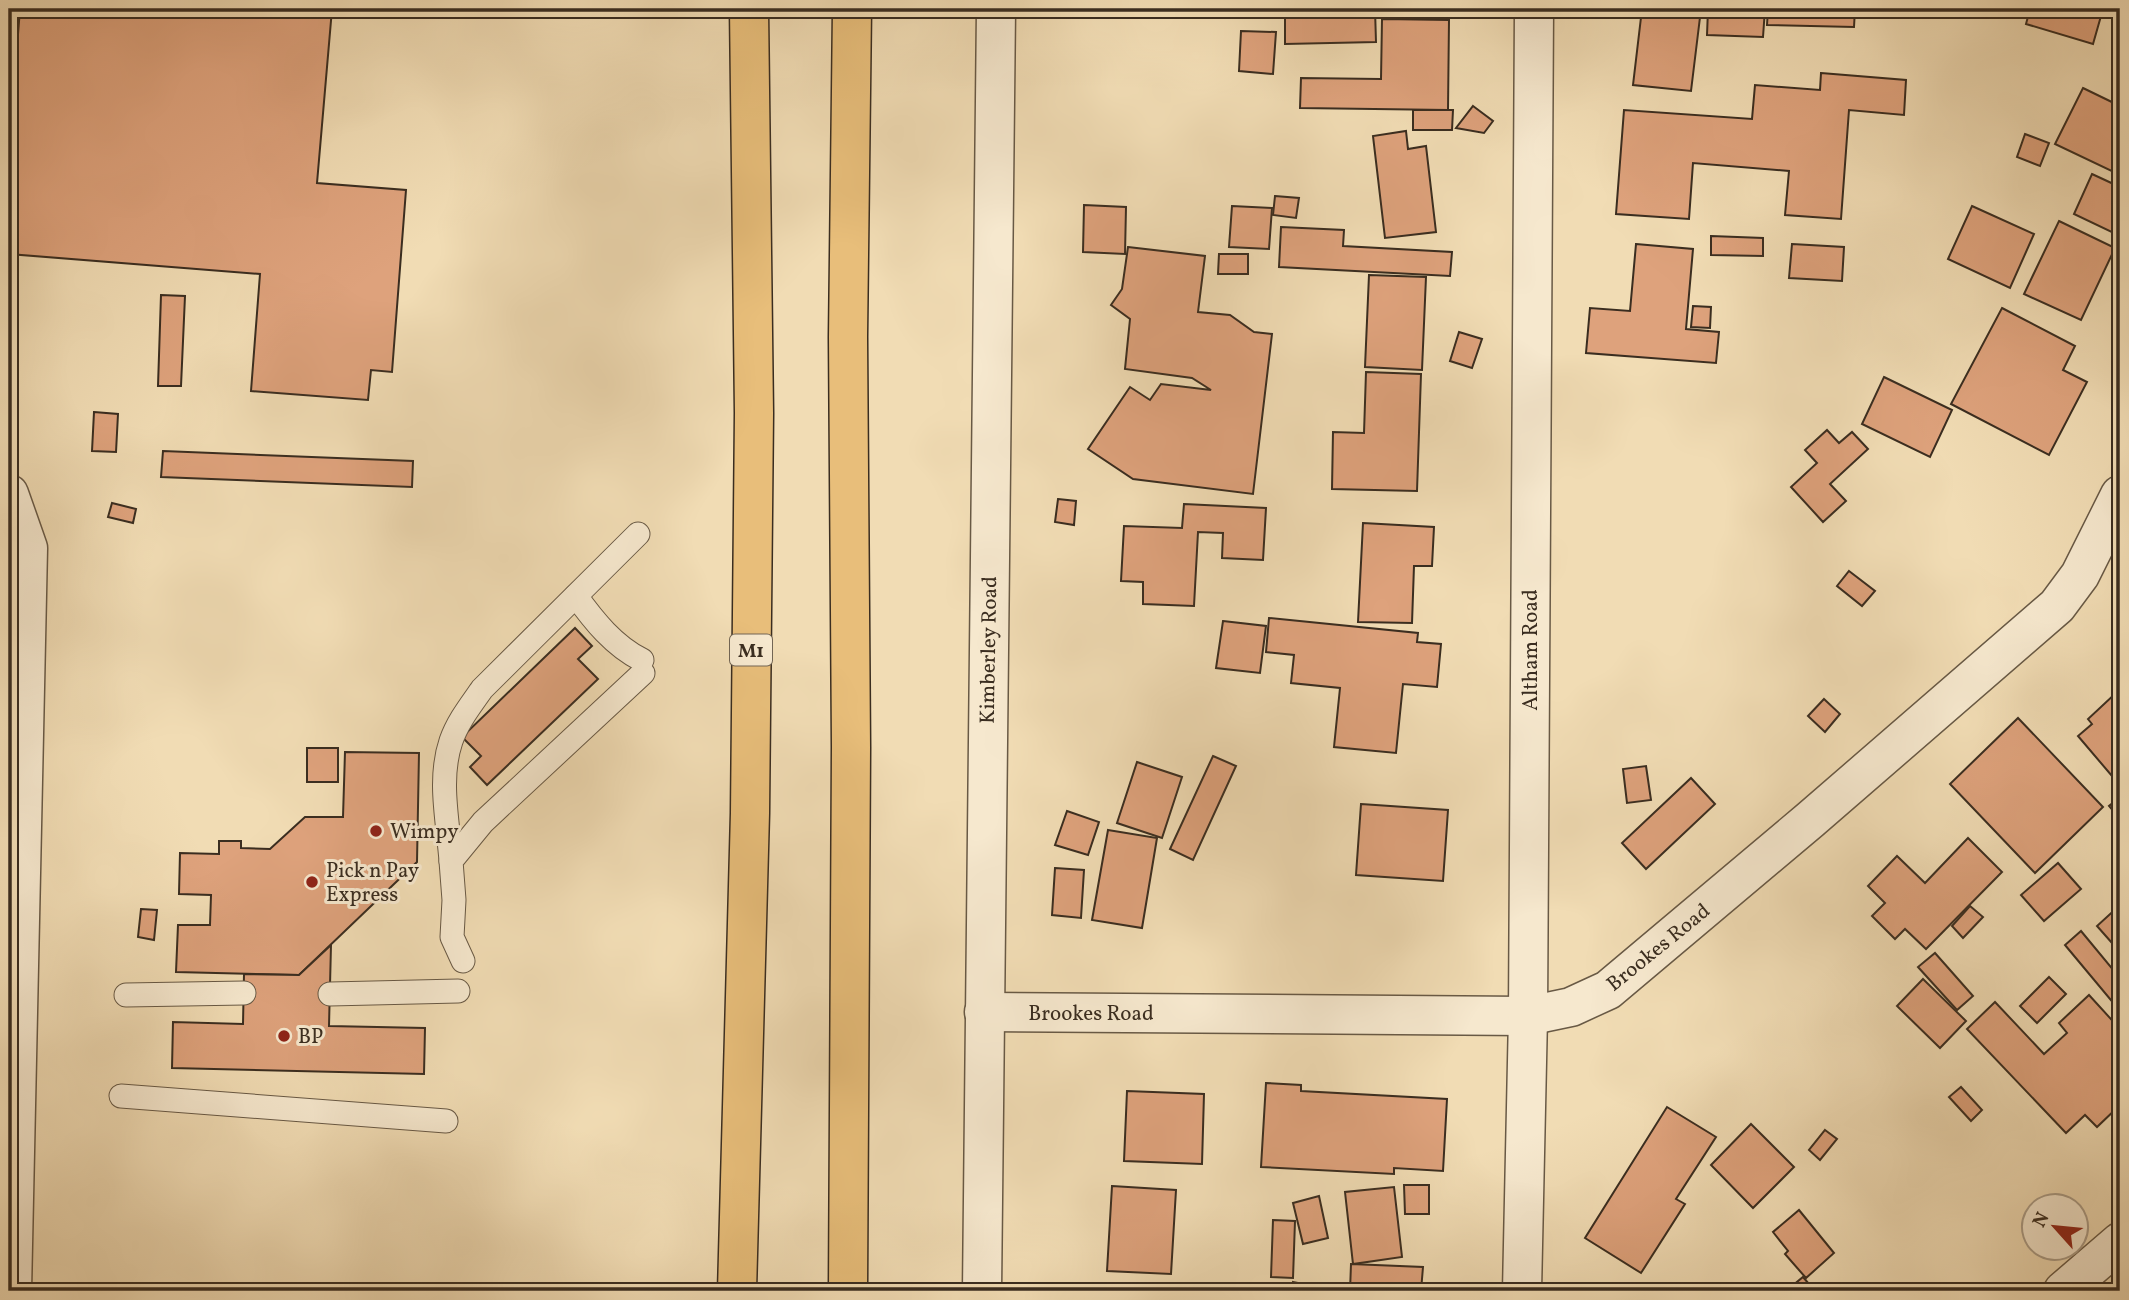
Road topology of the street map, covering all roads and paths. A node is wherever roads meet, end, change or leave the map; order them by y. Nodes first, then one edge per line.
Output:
1 (748, 9) edge
2 (852, 9) edge
3 (996, 9) edge
4 (1534, 9) edge
5 (9, 494) edge
6 (2120, 495) edge
7 (638, 534) dead end
8 (576, 596) junction
9 (451, 861) junction
10 (463, 961) dead end
11 (458, 991) dead end
12 (244, 993) dead end
13 (330, 994) dead end
14 (126, 995) dead end
15 (984, 1012) junction
16 (1528, 1016) junction
17 (121, 1096) dead end
18 (446, 1121) dead end
19 (2120, 1242) edge
20 (12, 1291) edge
21 (737, 1291) edge
22 (848, 1291) edge
23 (982, 1291) edge
24 (1521, 1291) edge
25 (2063, 1291) edge

1 - 21 highway, M1
2 - 22 highway
3 - 15 street, Kimberley Road
4 - 16 street, Altham Road
5 - 20 street
6 - 16 street, Brookes Road
7 - 8 lane
8 - 9 lane
8 - 9 lane
9 - 10 lane
11 - 13 lane
12 - 14 lane
15 - 16 street, Brookes Road
15 - 23 street, Kimberley Road
16 - 24 street, Altham Road
17 - 18 lane
19 - 25 street

